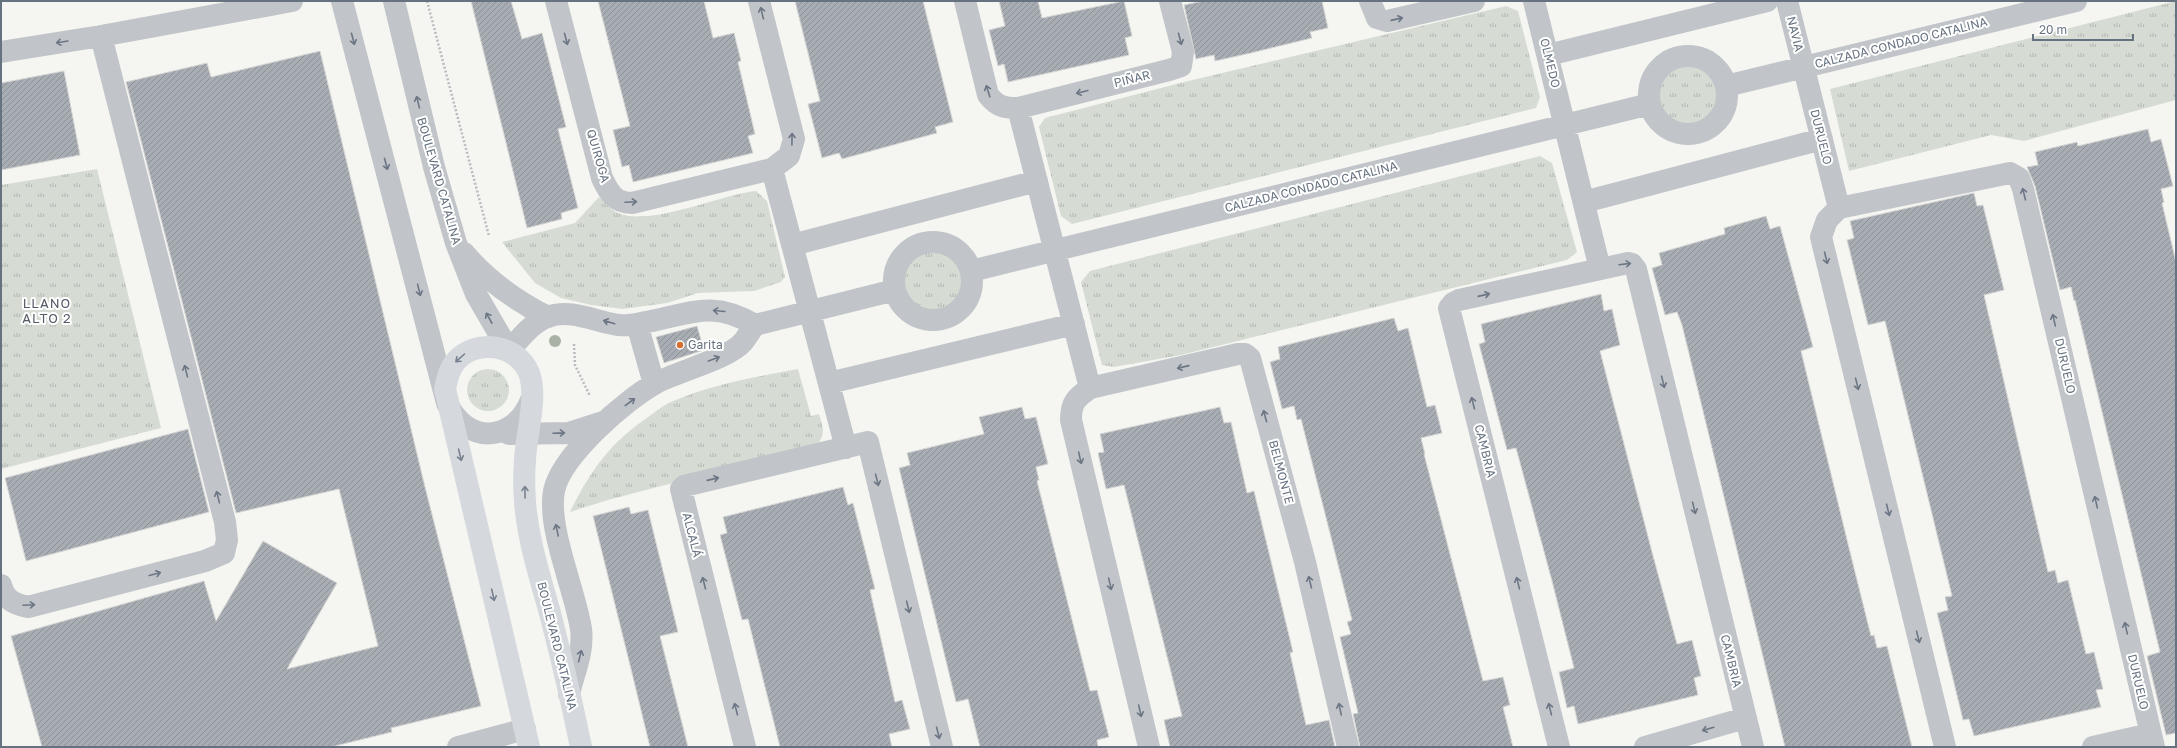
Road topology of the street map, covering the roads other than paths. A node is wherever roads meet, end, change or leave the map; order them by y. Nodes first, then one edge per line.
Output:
1 (292, 1) edge
2 (342, 1) edge
3 (394, 1) edge
4 (556, 1) edge
5 (759, 1) edge
6 (966, 1) edge
7 (1170, 1) edge
8 (1370, 1) edge
9 (1474, 1) edge
10 (1534, 1) edge
11 (1767, 1) edge
12 (1787, 1) edge
13 (2076, 1) edge
14 (101, 36) junction
15 (1, 52) edge
16 (1548, 55) junction
17 (1803, 67) junction
18 (1726, 86) junction
19 (1650, 104) junction
20 (1018, 108) junction
21 (1566, 125) junction
22 (1822, 139) junction
23 (772, 169) junction
24 (1037, 181) junction
25 (1584, 202) junction
26 (1839, 208) junction
27 (456, 244) junction
28 (792, 245) junction
29 (1055, 250) junction
30 (1600, 269) junction
31 (971, 271) junction
32 (895, 290) junction
33 (810, 311) junction
34 (548, 317) junction
35 (637, 324) junction
36 (1074, 324) junction
37 (755, 325) junction
38 (509, 351) junction
39 (829, 383) junction
40 (654, 384) junction
41 (1090, 388) junction
42 (531, 400) junction
43 (447, 403) junction
44 (604, 422) junction
45 (527, 433) junction
46 (492, 434) junction
47 (846, 448) junction
48 (1, 585) edge
49 (570, 694) junction
50 (1745, 718) junction
51 (527, 738) edge
52 (2152, 741) edge
53 (458, 747) edge
54 (581, 747) edge
55 (745, 747) edge
56 (942, 747) edge
57 (1149, 747) edge
58 (1348, 747) edge
59 (1559, 747) edge
60 (1645, 747) edge
61 (1753, 747) edge
62 (1945, 747) edge
63 (2093, 747) edge

1 - 14 street
2 -> 43 street
27 -> 3 street, BOULEVARD CATALINA
4 -> 23 street, QUIROGA
23 -> 5 street, QUIROGA
20 -> 6 street, PIÑAR
7 -> 20 street, PIÑAR
8 -> 9 street
10 - 16 street, OLMEDO
11 - 16 street
12 - 17 street, NAVIA
13 - 17 street, CALZADA CONDADO CATALINA
14 -> 15 street
48 -> 14 street
16 - 21 street, OLMEDO
17 - 18 street, CALZADA CONDADO CATALINA
17 - 22 street, DURUELO
18 - 19 street
18 - 19 street
19 - 21 street, CALZADA CONDADO CATALINA
20 - 24 street
21 - 25 street
21 - 29 street, CALZADA CONDADO CATALINA
22 - 25 street
22 - 26 street, DURUELO
23 - 28 street
24 - 28 street
24 - 29 street
25 - 30 street
52 -> 26 street, DURUELO
26 -> 62 street
27 - 34 street
38 -> 27 street, BOULEVARD CATALINA
28 - 33 street
29 - 31 street, CALZADA CONDADO CATALINA
29 - 36 street
30 -> 50 street, CAMBRIA
59 -> 30 street, CAMBRIA
31 - 32 street
31 - 32 street
32 - 33 street
33 - 37 street
33 - 39 street
35 -> 34 street
34 - 38 street
37 -> 35 street
35 - 40 street
36 - 39 street
36 - 41 street
40 -> 37 street
38 - 42 main road
38 -> 43 main road
39 - 47 street
44 -> 40 street
41 -> 57 street, BELMONTE
58 -> 41 street, BELMONTE
42 - 45 main road, BOULEVARD CATALINA
42 - 46 street
43 - 46 street
43 -> 51 main road
45 -> 44 street
49 -> 44 street
45 - 46 street
49 -> 45 main road, BOULEVARD CATALINA
55 -> 47 street, ALCALÁ
47 -> 56 street, ALCALÁ
49 - 54 main road, BOULEVARD CATALINA
50 -> 60 street
50 - 61 street, CAMBRIA
51 - 53 street
52 - 63 street, DURUELO

